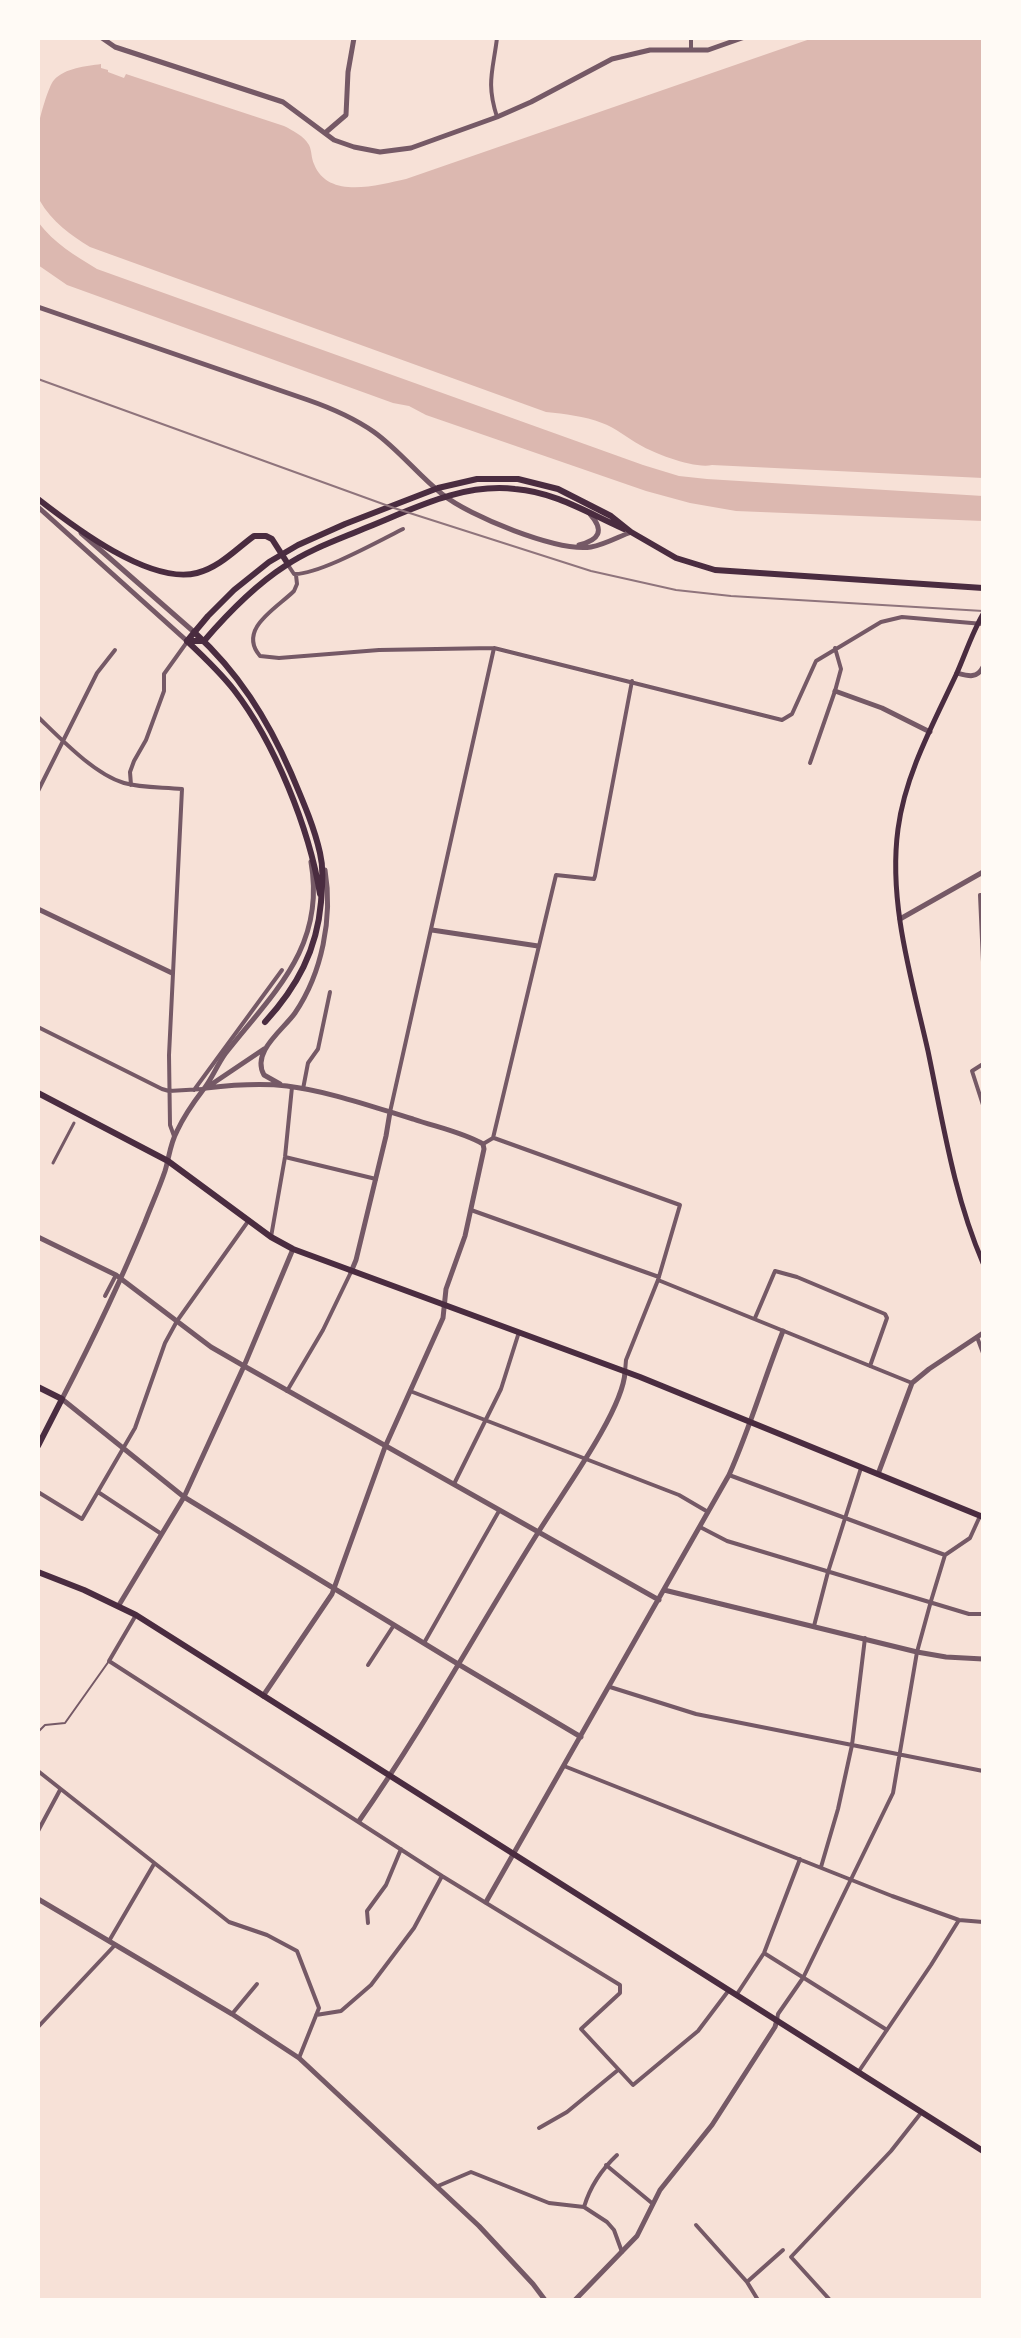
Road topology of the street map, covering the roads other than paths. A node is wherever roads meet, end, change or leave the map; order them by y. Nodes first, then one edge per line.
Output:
1 (102, 38) edge
2 (354, 38) edge
3 (497, 38) edge
4 (691, 38) edge
5 (742, 38) edge
6 (691, 49) junction
7 (497, 117) junction
8 (325, 133) junction
9 (38, 307) edge
10 (38, 497) edge
11 (38, 507) edge
12 (590, 514) junction
13 (403, 529) dead end
14 (631, 532) junction
15 (570, 546) junction
16 (281, 554) junction
17 (288, 564) junction
18 (296, 575) junction
19 (983, 588) edge
20 (983, 614) edge
21 (983, 624) edge
22 (194, 632) junction
23 (187, 641) junction
24 (204, 641) junction
25 (494, 648) junction
26 (835, 648) junction
27 (115, 650) dead end
28 (983, 667) edge
29 (957, 673) junction
30 (632, 681) junction
31 (835, 691) junction
32 (38, 717) edge
33 (930, 732) junction
34 (63, 741) junction
35 (810, 763) dead end
36 (131, 785) junction
37 (38, 791) edge
38 (306, 838) junction
39 (320, 853) junction
40 (983, 872) edge
41 (983, 895) edge
42 (321, 901) junction
43 (38, 909) edge
44 (900, 919) junction
45 (432, 930) junction
46 (538, 946) junction
47 (983, 962) edge
48 (282, 970) dead end
49 (172, 973) junction
50 (330, 992) dead end
51 (265, 1022) dead end
52 (38, 1027) edge
53 (267, 1047) junction
54 (983, 1064) edge
55 (284, 1086) junction
56 (292, 1087) junction
57 (205, 1088) junction
58 (303, 1089) junction
59 (193, 1090) junction
60 (169, 1091) junction
61 (38, 1093) edge
62 (983, 1105) edge
63 (390, 1112) junction
64 (74, 1123) dead end
65 (174, 1136) junction
66 (493, 1138) junction
67 (483, 1144) junction
68 (285, 1157) junction
69 (168, 1161) junction
70 (53, 1163) dead end
71 (376, 1179) junction
72 (471, 1210) junction
73 (249, 1220) junction
74 (38, 1237) edge
75 (271, 1237) junction
76 (293, 1249) junction
77 (983, 1263) edge
78 (351, 1272) junction
79 (119, 1277) junction
80 (658, 1279) junction
81 (105, 1296) dead end
82 (444, 1304) junction
83 (755, 1319) junction
84 (177, 1321) junction
85 (783, 1331) junction
86 (519, 1332) junction
87 (980, 1335) edge
88 (983, 1353) edge
89 (244, 1366) junction
90 (870, 1366) junction
91 (625, 1372) junction
92 (912, 1383) junction
93 (38, 1387) edge
94 (287, 1391) junction
95 (410, 1391) junction
96 (62, 1399) junction
97 (486, 1419) junction
98 (750, 1422) junction
99 (38, 1446) edge
100 (385, 1447) junction
101 (124, 1449) junction
102 (585, 1458) junction
103 (862, 1467) junction
104 (878, 1474) junction
105 (729, 1475) junction
106 (453, 1485) junction
107 (38, 1492) edge
108 (98, 1492) junction
109 (184, 1497) junction
110 (499, 1511) junction
111 (708, 1512) junction
112 (982, 1516) edge
113 (845, 1518) junction
114 (699, 1527) junction
115 (538, 1532) junction
116 (160, 1533) junction
117 (945, 1555) junction
118 (38, 1572) edge
119 (828, 1572) junction
120 (334, 1588) junction
121 (664, 1590) junction
122 (659, 1600) junction
123 (931, 1601) junction
124 (119, 1605) junction
125 (983, 1614) edge
126 (136, 1615) junction
127 (394, 1625) junction
128 (814, 1626) junction
129 (865, 1638) junction
130 (424, 1643) junction
131 (917, 1652) junction
132 (983, 1659) edge
133 (109, 1661) junction
134 (458, 1664) junction
135 (368, 1665) dead end
136 (610, 1687) junction
137 (263, 1696) junction
138 (38, 1732) edge
139 (581, 1737) junction
140 (852, 1745) junction
141 (899, 1754) junction
142 (564, 1766) junction
143 (38, 1771) edge
144 (983, 1771) edge
145 (390, 1777) junction
146 (60, 1790) junction
147 (359, 1821) junction
148 (38, 1831) edge
149 (401, 1849) junction
150 (513, 1854) junction
151 (800, 1859) junction
152 (154, 1864) junction
153 (821, 1867) junction
154 (442, 1876) junction
155 (850, 1878) junction
156 (38, 1900) edge
157 (486, 1902) junction
158 (959, 1920) junction
159 (983, 1922) edge
160 (368, 1923) dead end
161 (112, 1943) junction
162 (764, 1953) junction
163 (803, 1978) junction
164 (257, 1984) dead end
165 (729, 1990) junction
166 (737, 1994) junction
167 (232, 2014) junction
168 (316, 2015) junction
169 (777, 2020) junction
170 (38, 2027) edge
171 (887, 2030) junction
172 (299, 2058) junction
173 (618, 2070) junction
174 (859, 2071) junction
175 (922, 2111) junction
176 (539, 2128) dead end
177 (983, 2151) edge
178 (617, 2155) dead end
179 (606, 2165) junction
180 (438, 2186) junction
181 (653, 2204) junction
182 (584, 2207) junction
183 (696, 2225) dead end
184 (783, 2250) dead end
185 (622, 2252) junction
186 (747, 2282) junction
187 (545, 2300) edge
188 (575, 2300) edge
189 (758, 2300) edge
190 (830, 2300) edge

1 - 8 street
2 - 8 street
3 - 7 street
4 - 6 street
5 - 6 street
6 - 7 street
7 - 8 street
9 - 15 street
10 - 16 main road
10 - 22 street
11 - 23 street
12 - 14 main road
12 - 15 street
12 - 17 main road
13 - 18 street
14 - 15 street
14 - 16 main road
14 - 19 main road
16 - 17 main road
16 - 22 main road
17 - 18 street
17 - 24 main road
18 - 25 street
20 - 29 main road
21 - 26 street
22 - 23 main road
22 - 24 main road
23 - 24 main road
23 - 36 street
23 - 38 main road
24 - 39 main road
25 - 30 street
25 - 45 street
26 - 30 street
26 - 31 street
27 - 34 street
28 - 29 street
29 - 33 main road
30 - 46 street
31 - 33 street
31 - 35 street
32 - 34 street
33 - 44 main road
34 - 36 street
34 - 37 street
36 - 49 street
38 - 42 main road
38 - 57 street
39 - 42 main road
39 - 53 street
40 - 44 street
41 - 47 street
42 - 51 main road
43 - 49 street
44 - 77 main road
45 - 46 street
45 - 63 street
46 - 66 street
48 - 59 street
49 - 60 street
50 - 58 street
52 - 60 street
53 - 55 street
53 - 57 street
54 - 62 street
55 - 56 street
55 - 57 street
56 - 58 street
56 - 68 street
57 - 59 street
57 - 65 street
58 - 63 street
59 - 60 street
60 - 65 street
61 - 69 main road
63 - 67 street
63 - 71 street
64 - 70 street
65 - 69 street
66 - 67 street
66 - 80 street
67 - 72 street
68 - 71 street
68 - 75 street
69 - 73 main road
69 - 79 street
71 - 78 street
72 - 80 street
72 - 82 street
73 - 75 main road
73 - 84 street
74 - 79 street
75 - 76 main road
76 - 78 main road
76 - 89 street
78 - 82 main road
78 - 94 street
79 - 81 street
79 - 84 street
79 - 96 street
80 - 83 street
80 - 91 street
82 - 86 main road
82 - 95 street
83 - 85 street
83 - 90 street
84 - 89 street
84 - 101 street
85 - 90 street
85 - 98 street
86 - 91 main road
86 - 97 street
87 - 88 street
87 - 92 street
89 - 94 street
89 - 109 street
90 - 92 street
91 - 98 main road
91 - 102 street
92 - 104 street
93 - 96 main road
94 - 100 street
95 - 97 street
95 - 100 street
96 - 99 main road
96 - 101 street
97 - 102 street
97 - 106 street
98 - 103 main road
98 - 105 street
100 - 106 street
100 - 120 street
101 - 108 street
101 - 109 street
102 - 111 street
102 - 115 street
103 - 104 main road
103 - 113 street
104 - 112 main road
105 - 111 street
105 - 113 street
106 - 110 street
107 - 108 street
108 - 116 street
109 - 116 street
109 - 120 street
110 - 115 street
110 - 130 street
111 - 114 street
112 - 117 street
113 - 117 street
113 - 119 street
114 - 119 street
114 - 121 street
115 - 122 street
115 - 134 street
116 - 124 street
117 - 123 street
118 - 124 main road
119 - 123 street
119 - 128 street
120 - 127 street
120 - 137 street
121 - 122 street
121 - 128 street
122 - 136 street
123 - 125 street
123 - 131 street
124 - 126 main road
126 - 133 street
126 - 137 main road
127 - 130 street
127 - 135 street
128 - 129 street
129 - 131 street
129 - 140 street
130 - 134 street
131 - 132 street
131 - 141 street
133 - 138 lane
133 - 147 street
134 - 139 street
134 - 145 street
136 - 139 street
136 - 140 street
137 - 145 main road
139 - 142 street
140 - 141 street
140 - 153 street
141 - 144 street
141 - 155 street
142 - 150 street
142 - 151 street
143 - 146 street
145 - 147 street
145 - 150 main road
146 - 148 street
146 - 152 street
147 - 149 street
149 - 154 street
149 - 160 street
150 - 157 street
150 - 165 main road
151 - 153 street
151 - 162 street
152 - 161 street
152 - 168 street
153 - 155 street
154 - 157 street
154 - 168 street
155 - 158 street
155 - 163 street
156 - 161 street
157 - 173 street
158 - 159 street
158 - 171 street
161 - 167 street
161 - 170 street
162 - 163 street
162 - 166 street
163 - 169 street
163 - 171 street
164 - 167 street
165 - 166 main road
165 - 173 street
166 - 169 main road
167 - 172 street
168 - 172 street
169 - 174 main road
169 - 181 street
171 - 174 street
172 - 180 street
173 - 176 street
174 - 175 main road
175 - 177 main road
175 - 190 street
178 - 179 street
179 - 181 street
179 - 182 street
180 - 182 street
180 - 187 street
181 - 185 street
182 - 185 street
183 - 186 street
184 - 186 street
185 - 188 street
186 - 189 street

